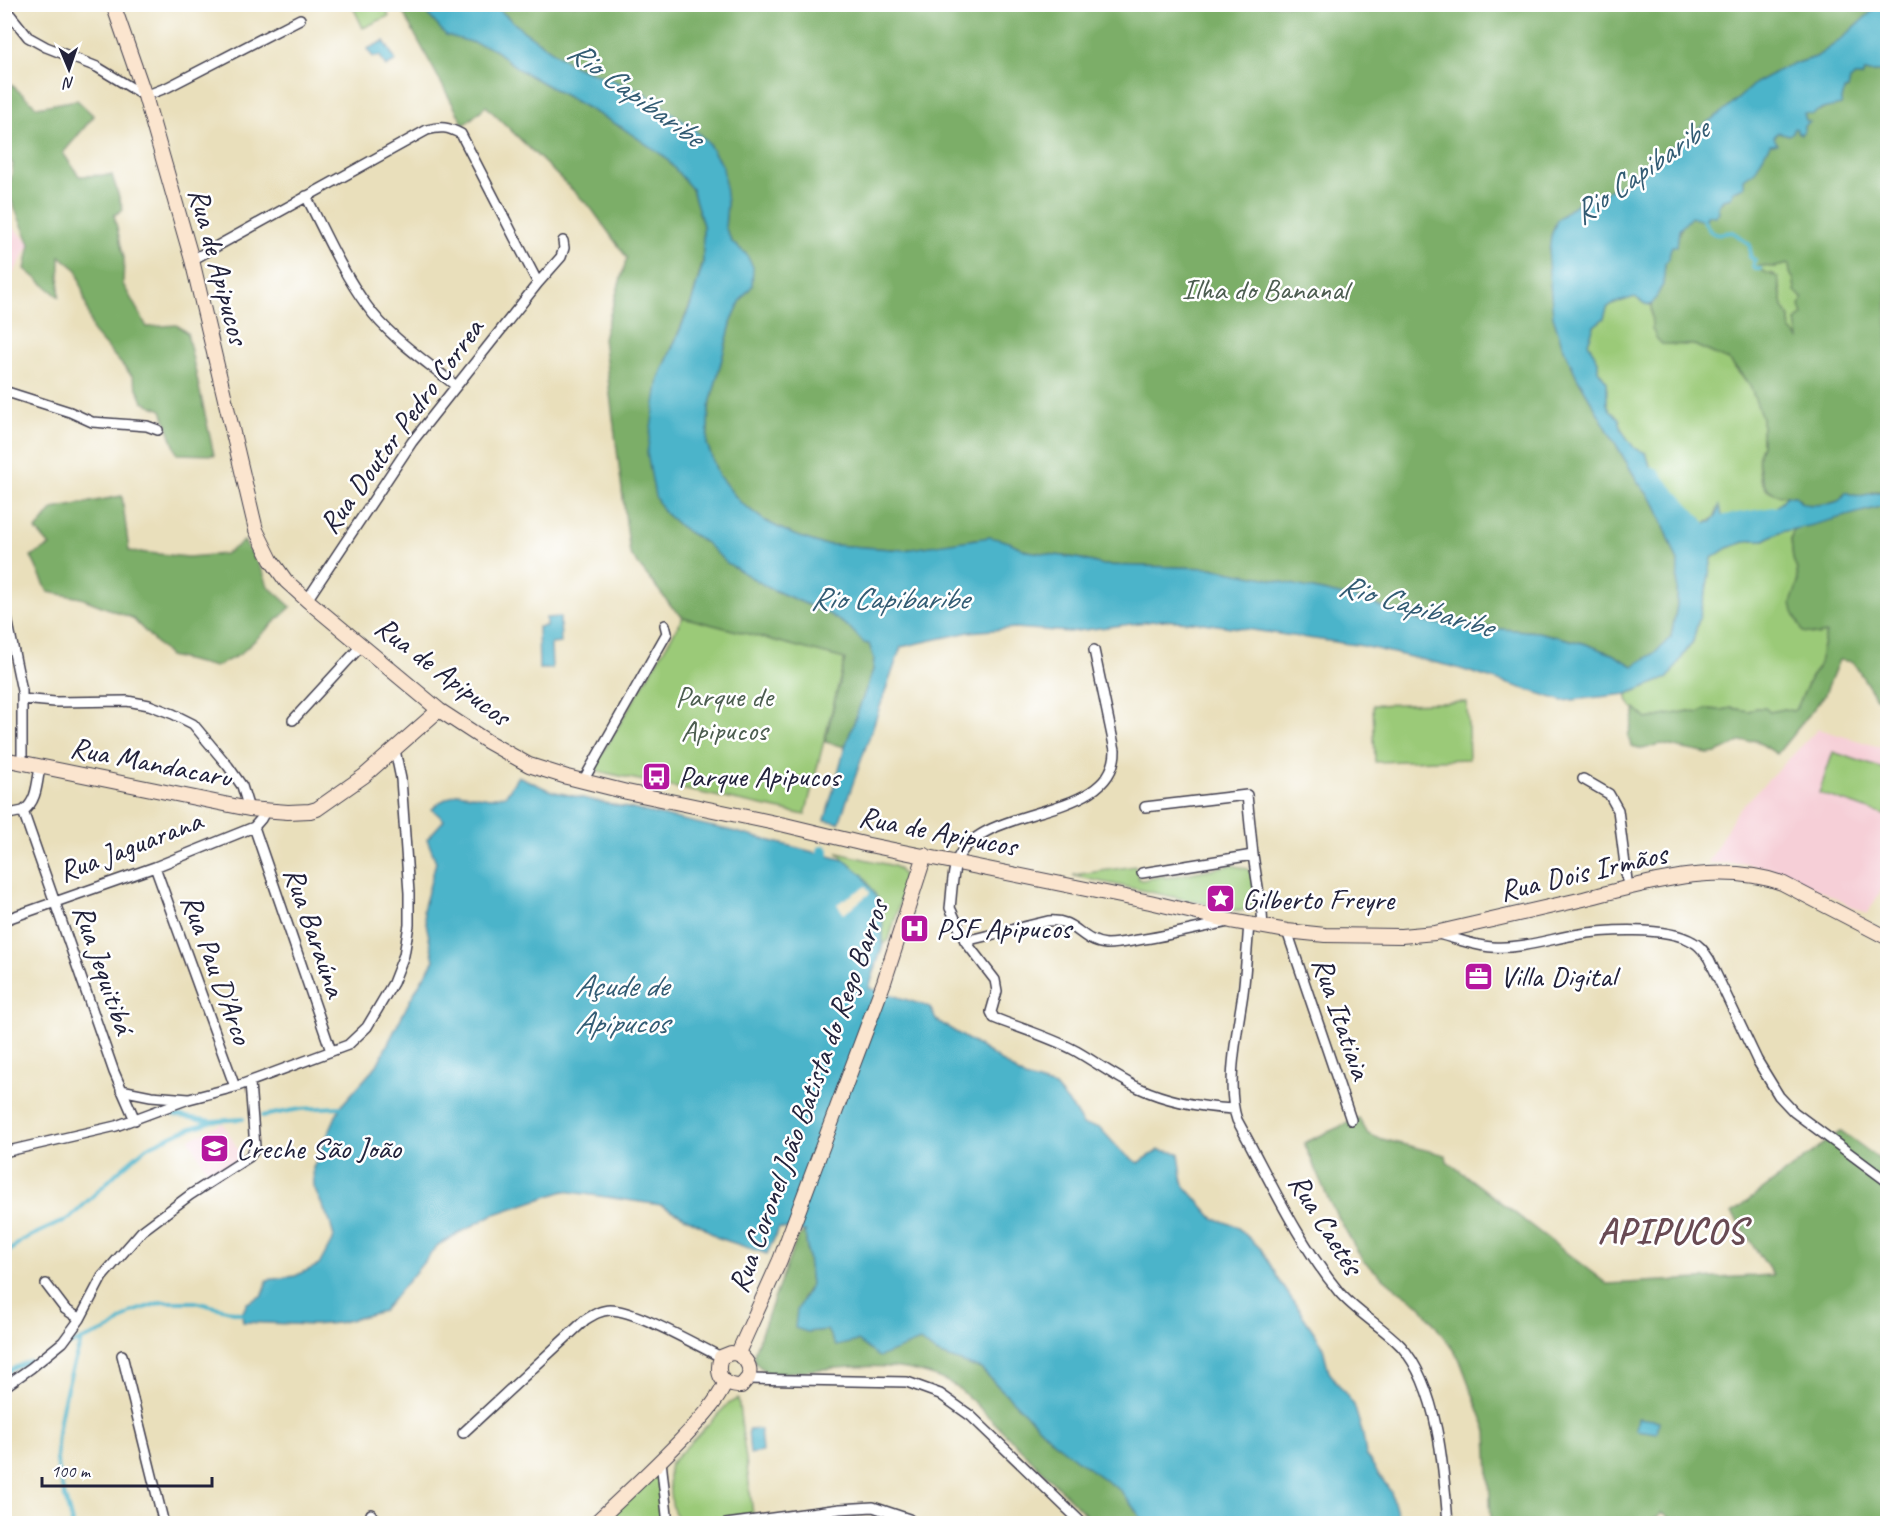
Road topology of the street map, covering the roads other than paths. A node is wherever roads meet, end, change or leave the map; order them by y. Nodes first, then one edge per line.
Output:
1 (113, 4) edge
2 (4, 7) edge
3 (300, 19) dead end
4 (145, 96) junction
5 (306, 196) junction
6 (563, 241) dead end
7 (192, 260) junction
8 (538, 283) junction
9 (456, 386) junction
10 (4, 391) edge
11 (158, 430) dead end
12 (307, 600) junction
13 (4, 604) edge
14 (665, 625) dead end
15 (8, 643) edge
16 (363, 645) junction
17 (1094, 650) dead end
18 (22, 699) junction
19 (439, 710) junction
20 (293, 720) dead end
21 (395, 750) junction
22 (4, 759) edge
23 (22, 762) junction
24 (40, 767) junction
25 (1582, 779) dead end
26 (583, 781) junction
27 (1145, 807) dead end
28 (249, 809) junction
29 (266, 810) junction
30 (23, 811) junction
31 (4, 815) edge
32 (254, 827) junction
33 (925, 855) junction
34 (1252, 855) junction
35 (957, 862) junction
36 (155, 867) junction
37 (1142, 873) dead end
38 (1628, 888) junction
39 (56, 903) junction
40 (4, 920) edge
41 (1230, 921) junction
42 (1256, 925) junction
43 (1282, 930) junction
44 (1436, 933) junction
45 (1887, 938) edge
46 (965, 940) junction
47 (331, 1051) junction
48 (250, 1083) junction
49 (235, 1088) junction
50 (121, 1090) junction
51 (189, 1099) junction
52 (1233, 1108) junction
53 (135, 1120) junction
54 (1351, 1120) dead end
55 (4, 1152) edge
56 (1887, 1182) edge
57 (46, 1284) dead end
58 (80, 1319) junction
59 (738, 1353) junction
60 (122, 1355) dead end
61 (722, 1357) junction
62 (748, 1379) junction
63 (725, 1384) junction
64 (4, 1387) edge
65 (463, 1432) dead end
66 (661, 1461) junction
67 (371, 1515) dead end
68 (164, 1524) edge
69 (377, 1524) edge
70 (594, 1524) edge
71 (668, 1524) edge
72 (726, 1524) edge
73 (915, 1524) edge
74 (1083, 1524) edge
75 (1448, 1524) edge

1 - 4 main road, Rua de Apipucos
2 - 4 street
3 - 4 street
4 - 7 main road, Rua de Apipucos
5 - 7 street
5 - 8 street
5 - 9 street
6 - 8 street, Rua Doutor Pedro Correa
7 - 12 main road, Rua de Apipucos
8 - 9 street, Rua Doutor Pedro Correa
9 - 12 street, Rua Doutor Pedro Correa
10 - 11 street
12 - 16 main road, Rua de Apipucos
13 - 15 street
14 - 26 street
15 - 18 street
16 - 19 main road, Rua de Apipucos
16 - 20 street
17 - 35 street
18 - 23 street
18 - 28 street
19 - 21 main road
19 - 26 main road, Rua de Apipucos
21 - 29 main road, Rua Mandacaru
21 - 47 street
22 - 23 main road, Rua Mandacaru
23 - 24 main road, Rua Mandacaru
24 - 28 main road, Rua Mandacaru
24 - 30 street
25 - 38 street
26 - 33 main road, Rua de Apipucos
27 - 34 street, Rua Caetés
28 - 29 main road, Rua Mandacaru
29 - 32 street
30 - 31 street
30 - 39 street, Rua Jequitibá
32 - 36 street, Rua Jaguarana
32 - 47 street, Rua Baraúna
33 - 35 main road, Rua de Apipucos
33 - 59 main road, Rua Coronel João Batista do Rego Barros
34 - 37 street
34 - 42 street, Rua Caetés
35 - 41 main road, Rua de Apipucos
35 - 46 street
36 - 39 street, Rua Jaguarana
36 - 49 street, Rua Pau D'Arco
38 - 44 main road, Rua Dois Irmãos
38 - 45 main road, Rua Dois Irmãos
39 - 40 street, Rua Jaguarana
39 - 50 street, Rua Jequitibá
41 - 42 main road, Rua de Apipucos
41 - 46 street
42 - 43 main road, Rua de Apipucos
42 - 52 street, Rua Caetés
43 - 44 main road, Rua Dois Irmãos
43 - 54 street, Rua Itatiaia
44 - 56 street
46 - 52 street
47 - 48 street
48 - 49 street
48 - 58 street
49 - 51 street
50 - 51 street
50 - 53 street, Rua Jequitibá
51 - 53 street
52 - 75 street, Rua Caetés
53 - 55 street
57 - 58 street
58 - 64 street
59 - 61 main road
59 - 62 main road
60 - 68 street
61 - 63 main road
61 - 65 street
62 - 63 main road
62 - 74 street
63 - 66 main road
66 - 70 main road
66 - 71 street
67 - 69 street
72 - 73 street

